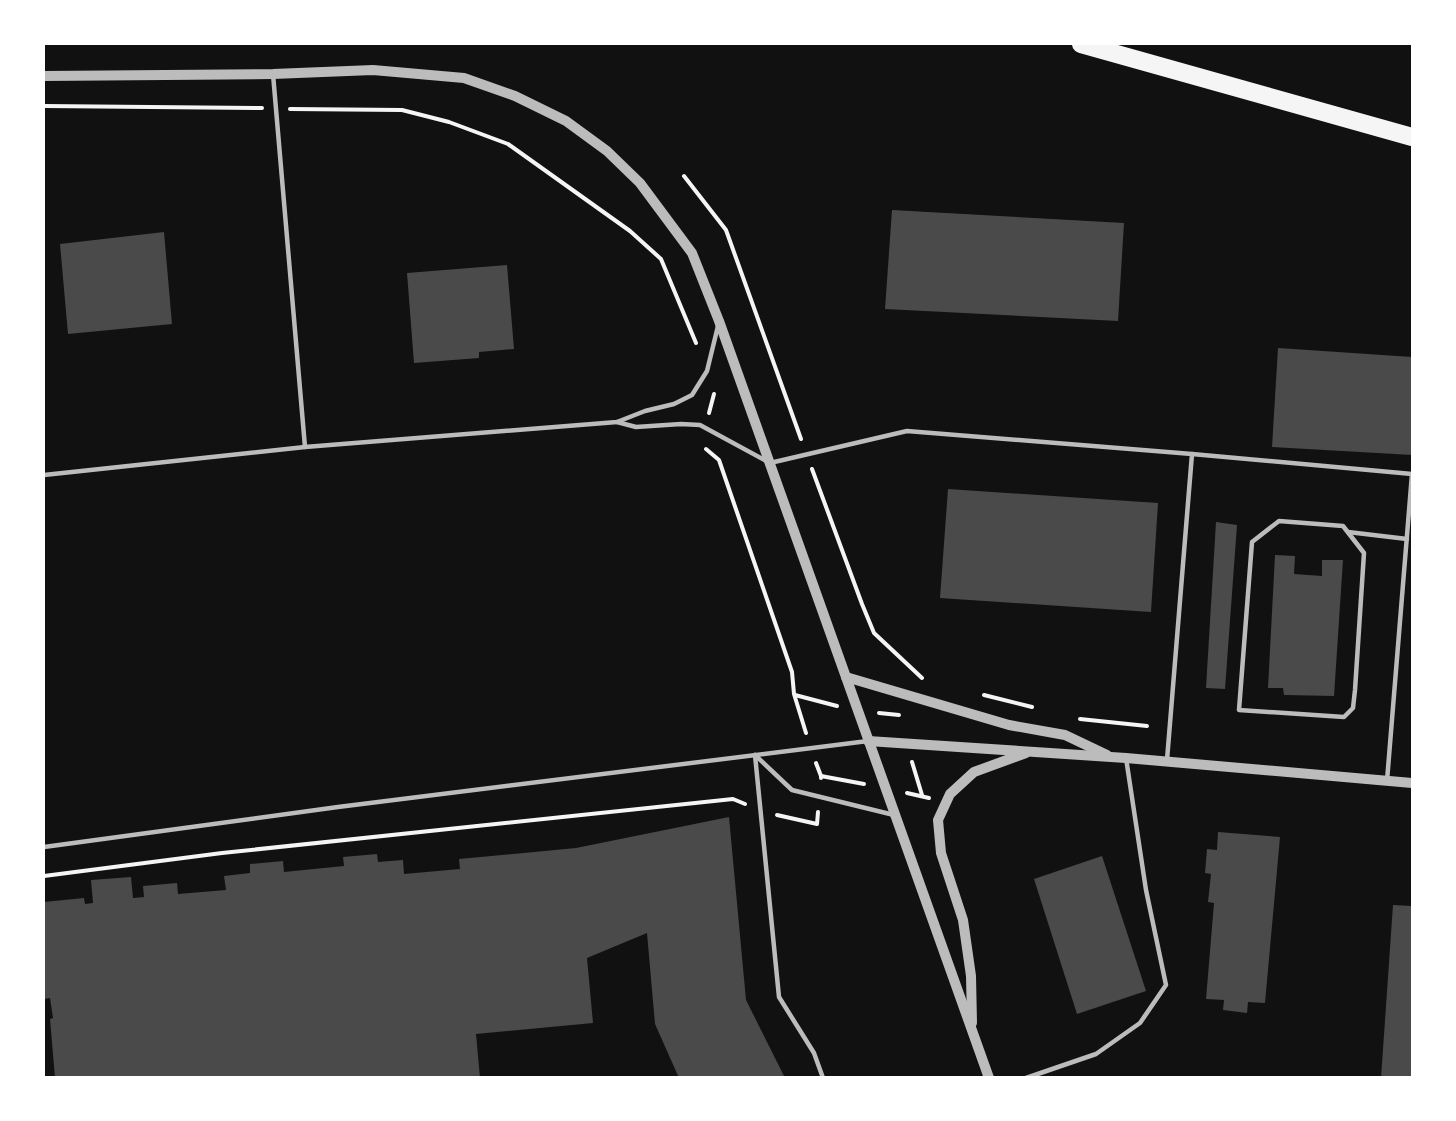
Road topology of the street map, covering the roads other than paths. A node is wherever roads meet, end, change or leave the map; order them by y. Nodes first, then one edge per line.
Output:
1 (1081, 44) edge
2 (273, 74) junction
3 (44, 76) edge
4 (1413, 137) edge
5 (719, 321) junction
6 (617, 422) junction
7 (305, 447) junction
8 (1192, 454) junction
9 (770, 463) junction
10 (1412, 474) edge
11 (44, 475) edge
12 (1348, 532) junction
13 (1407, 539) junction
14 (846, 677) junction
15 (868, 741) junction
16 (1031, 751) junction
17 (755, 755) junction
18 (1113, 757) junction
19 (1126, 758) junction
20 (1166, 761) junction
21 (1387, 781) junction
22 (1413, 783) edge
23 (895, 815) junction
24 (44, 847) edge
25 (972, 1032) junction
26 (823, 1077) edge
27 (989, 1077) edge
28 (1026, 1077) edge

1 - 4 highway
2 - 3 street
2 - 5 street
2 - 7 lane
5 - 6 lane
5 - 9 street
6 - 7 lane
6 - 9 lane
7 - 11 lane
8 - 9 lane
8 - 10 lane
8 - 20 lane
9 - 14 street
10 - 13 lane
12 - 12 lane
12 - 13 lane
13 - 21 lane
14 - 15 street
14 - 18 street
15 - 16 street
15 - 17 lane
15 - 23 street
16 - 18 street
16 - 25 street
17 - 23 lane
17 - 24 lane
17 - 26 lane
18 - 19 street
19 - 20 street
19 - 28 lane
20 - 21 street
21 - 22 street
23 - 25 street
25 - 27 street

